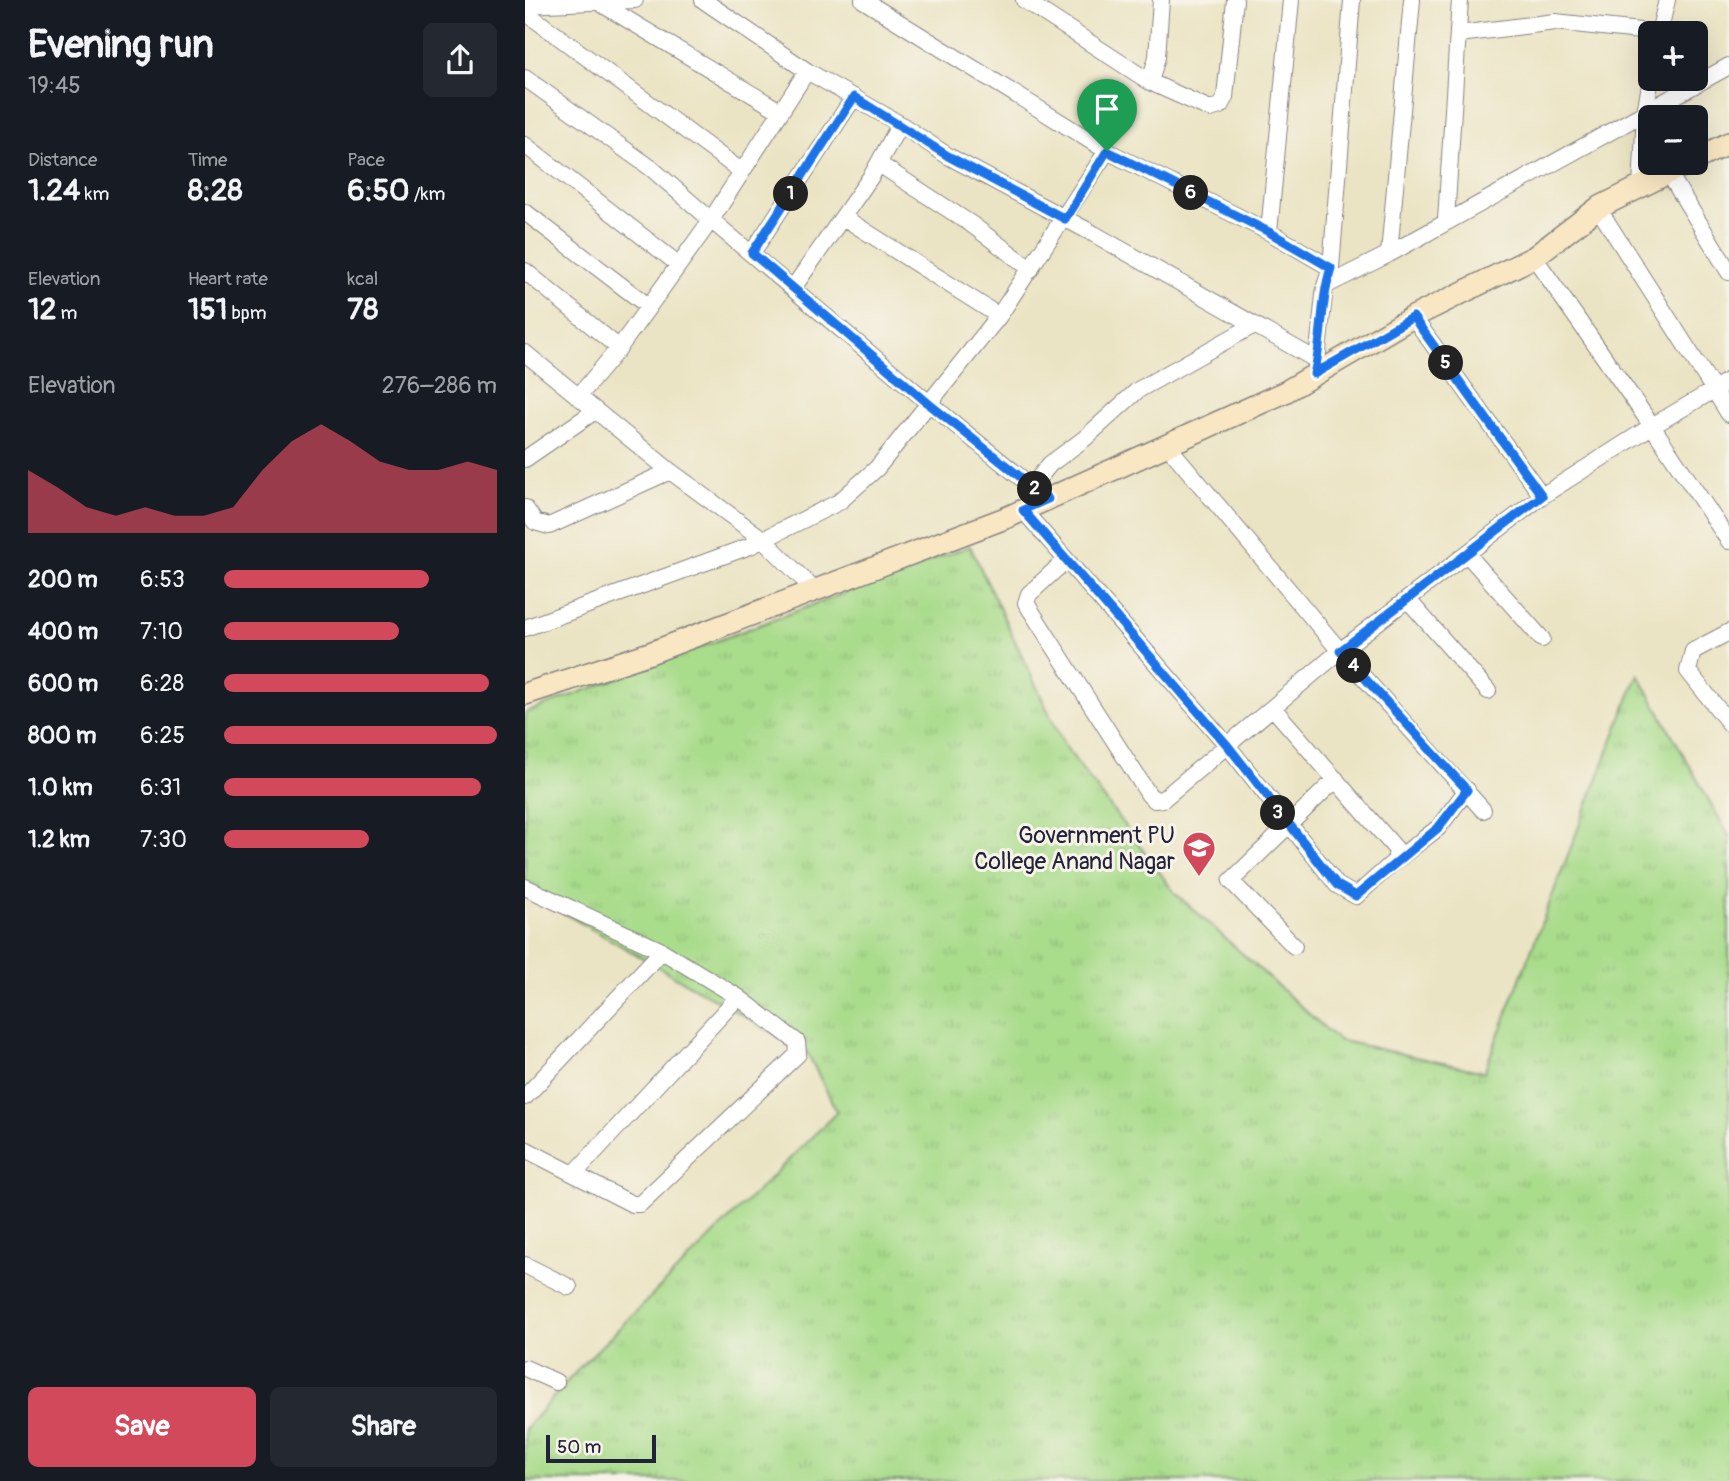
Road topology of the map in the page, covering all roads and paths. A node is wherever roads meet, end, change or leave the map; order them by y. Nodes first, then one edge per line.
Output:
1 (627, 0) edge
2 (635, 0) edge
3 (703, 0) edge
4 (863, 0) edge
5 (1024, 0) edge
6 (1161, 0) edge
7 (1235, 0) edge
8 (1291, 0) edge
9 (1352, 0) edge
10 (1412, 0) edge
11 (1460, 0) edge
12 (1667, 0) edge
13 (600, 3) junction
14 (525, 5) edge
15 (525, 12) edge
16 (1459, 34) junction
17 (1729, 65) edge
18 (807, 71) junction
19 (525, 78) edge
20 (1150, 82) junction
21 (854, 97) junction
22 (1658, 105) edge
23 (780, 111) junction
24 (1638, 116) edge
25 (900, 124) junction
26 (1729, 143) edge
27 (525, 145) edge
28 (1107, 151) junction
29 (1708, 153) edge
30 (879, 164) junction
31 (741, 171) junction
32 (1641, 175) edge
33 (1662, 175) edge
34 (1670, 175) edge
35 (1640, 186) junction
36 (1598, 208) junction
37 (525, 212) edge
38 (843, 217) junction
39 (1065, 219) junction
40 (711, 220) junction
41 (1446, 220) junction
42 (1269, 232) junction
43 (752, 253) junction
44 (1389, 254) junction
45 (1534, 257) junction
46 (678, 264) junction
47 (1331, 268) junction
48 (1031, 269) junction
49 (525, 271) edge
50 (1729, 272) edge
51 (1325, 286) junction
52 (793, 288) junction
53 (648, 306) junction
54 (999, 316) junction
55 (1413, 317) junction
56 (1254, 325) junction
57 (619, 348) junction
58 (525, 353) edge
59 (1316, 368) junction
60 (1729, 380) edge
61 (1714, 390) junction
62 (578, 397) junction
63 (929, 404) junction
64 (595, 411) junction
65 (1729, 414) edge
66 (1652, 426) junction
67 (1167, 445) junction
68 (525, 459) edge
69 (670, 471) junction
70 (1040, 492) junction
71 (1542, 496) junction
72 (525, 508) edge
73 (1023, 510) junction
74 (764, 540) junction
75 (1729, 541) edge
76 (1467, 554) junction
77 (1066, 560) junction
78 (814, 590) junction
79 (1409, 600) junction
80 (525, 628) edge
81 (1729, 632) edge
82 (1542, 639) dead end
83 (1340, 651) junction
84 (1488, 691) dead end
85 (525, 694) edge
86 (1273, 708) junction
87 (1729, 723) edge
88 (1228, 746) junction
89 (1336, 779) junction
90 (1467, 790) junction
91 (1483, 810) dead end
92 (1288, 826) junction
93 (1396, 860) junction
94 (525, 887) edge
95 (1294, 946) dead end
96 (662, 951) junction
97 (738, 997) junction
98 (525, 1097) edge
99 (525, 1149) edge
100 (574, 1174) junction
101 (525, 1265) edge
102 (569, 1287) dead end
103 (525, 1368) edge
104 (556, 1382) dead end

1 - 2 street
1 - 13 street
3 - 18 street
4 - 28 street
5 - 20 street
6 - 20 street
7 - 20 street
8 - 42 street
9 - 47 street
10 - 44 street
11 - 16 street
12 - 16 street
13 - 14 street
13 - 23 street
15 - 31 street
16 - 41 street
17 - 22 street
18 - 21 street
18 - 23 street
19 - 40 street
21 - 25 street
21 - 43 street
23 - 31 street
24 - 41 street
25 - 30 street
25 - 39 street
26 - 29 street
27 - 46 street
28 - 39 street
28 - 42 street
30 - 38 street
30 - 48 street
31 - 40 street
32 - 35 street
33 - 35 street
34 - 50 street
35 - 36 street
36 - 45 street
36 - 61 street
37 - 53 street
38 - 52 street
38 - 54 street
39 - 48 street
39 - 56 street
40 - 43 street
40 - 46 street
41 - 44 street
42 - 47 street
43 - 52 street
44 - 51 street
45 - 55 street
45 - 66 street
46 - 53 street
47 - 51 street
48 - 54 street
49 - 57 street
51 - 59 street
52 - 63 street
53 - 57 street
54 - 63 street
55 - 59 street
55 - 71 street
56 - 59 street
56 - 70 street
57 - 62 street
58 - 62 street
59 - 67 street
60 - 61 street
61 - 65 street
61 - 66 street
62 - 64 street
63 - 70 street
63 - 74 street
64 - 68 street
64 - 69 street
66 - 71 street
66 - 75 street
67 - 70 street
67 - 83 street
69 - 72 street
69 - 74 street
70 - 73 street
71 - 76 street
73 - 77 street
73 - 78 street
74 - 78 street
74 - 80 street
76 - 79 street
76 - 82 street
77 - 88 street
77 - 88 street
78 - 85 street
79 - 83 street
79 - 84 street
81 - 87 street
83 - 86 street
83 - 90 street
86 - 88 street
86 - 89 street
88 - 92 street
89 - 92 street
89 - 93 street
90 - 91 street
90 - 93 street
92 - 93 street
92 - 95 street
94 - 96 street
96 - 97 street
96 - 98 street
97 - 100 street
97 - 100 street
99 - 100 street
101 - 102 street
103 - 104 street

